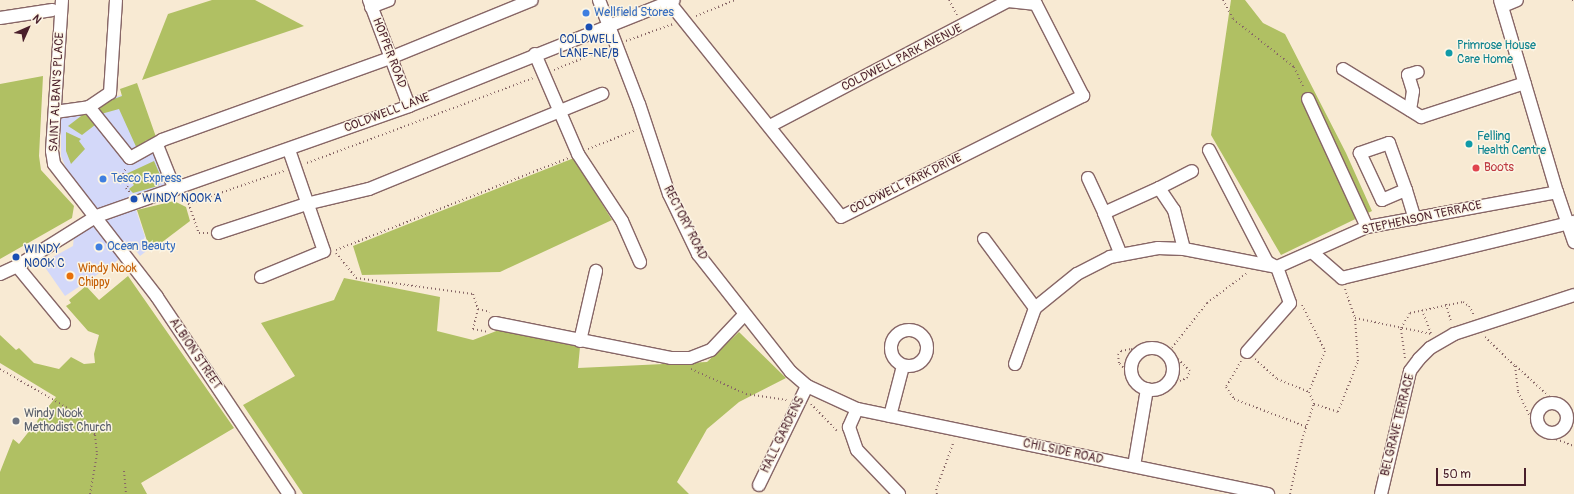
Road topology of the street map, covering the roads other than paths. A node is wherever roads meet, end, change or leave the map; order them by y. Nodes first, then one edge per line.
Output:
1 (62, 0) edge
2 (116, 0) edge
3 (389, 0) edge
4 (532, 0) edge
5 (600, 0) edge
6 (1517, 0) edge
7 (671, 1) edge
8 (1501, 3) edge
9 (370, 4) edge
10 (1036, 4) joint
11 (52, 10) dead end
12 (0, 18) edge
13 (609, 24) junction
14 (535, 54) junction
15 (390, 58) junction
16 (1343, 69) dead end
17 (1418, 72) dead end
18 (1526, 83) junction
19 (602, 94) dead end
20 (1308, 99) road end
21 (409, 106) junction
22 (89, 107) junction
23 (1410, 110) junction
24 (55, 112) junction
25 (560, 112) junction
26 (770, 126) junction
27 (157, 145) junction
28 (289, 150) junction
29 (1209, 150) dead end
30 (1192, 171) dead end
31 (1088, 178) dead end
32 (1159, 188) junction
33 (179, 189) junction
34 (1406, 190) junction
35 (1556, 192) junction
36 (306, 204) junction
37 (1104, 213) junction
38 (97, 216) junction
39 (1415, 219) junction
40 (1570, 224) edge
41 (1367, 227) junction
42 (218, 233) road end
43 (984, 239) dead end
44 (1574, 242) edge
45 (1184, 249) junction
46 (1312, 252) junction
47 (1121, 255) junction
48 (640, 262) dead end
49 (17, 266) junction
50 (1277, 268) junction
51 (596, 271) dead end
52 (0, 274) edge
53 (261, 277) dead end
54 (1574, 295) edge
55 (1035, 308) junction
56 (744, 316) junction
57 (64, 323) dead end
58 (495, 324) road end
59 (580, 340) junction
60 (1247, 352) road end
61 (1015, 364) dead end
62 (903, 366) dead end
63 (807, 386) junction
64 (1147, 389) junction
65 (857, 409) junction
66 (890, 416) junction
67 (1570, 423) edge
68 (1134, 466) junction
69 (758, 485) dead end
70 (1252, 492) edge
71 (289, 494) edge
72 (899, 494) edge
73 (1268, 494) edge
74 (1381, 494) edge

1 - 24 street, SAINT ALBAN'S PLACE
2 - 22 street
3 - 9 street
4 - 15 street
5 - 13 street, RECTORY ROAD
6 - 8 street
7 - 13 street, COLDWELL LANE
7 - 26 street, COLDWELL PARK DRIVE
8 - 18 street
9 - 15 street, HOPPER ROAD
10 - 26 street, COLDWELL PARK AVENUE
10 - 26 street, COLDWELL PARK DRIVE
11 - 12 street
13 - 14 street, COLDWELL LANE
13 - 56 street, RECTORY ROAD
14 - 21 street, COLDWELL LANE
14 - 25 street
15 - 21 street, HOPPER ROAD
15 - 27 street
16 - 23 street
17 - 23 street
18 - 23 street
18 - 35 street
19 - 25 street
20 - 41 street
21 - 28 street, COLDWELL LANE
22 - 24 street
22 - 27 street
24 - 38 street, SAINT ALBAN'S PLACE
25 - 36 street
25 - 48 street
27 - 33 street
28 - 33 street, COLDWELL LANE
28 - 36 street
29 - 50 street
30 - 32 street
31 - 37 street
32 - 37 street
32 - 45 street
33 - 38 street, COLDWELL LANE
34 - 34 street
34 - 39 street
35 - 39 street, STEPHENSON TERRACE
35 - 40 street
36 - 42 street
36 - 53 street
37 - 47 street
38 - 49 street, COLDWELL LANE
38 - 71 street, ALBION STREET
39 - 41 street, STEPHENSON TERRACE
40 - 44 street
40 - 46 street
41 - 46 street, STEPHENSON TERRACE
43 - 55 street
45 - 47 street
45 - 50 street
46 - 50 street, STEPHENSON TERRACE
47 - 55 street
49 - 52 street, COLDWELL LANE
49 - 57 street
50 - 60 street
51 - 59 street
54 - 74 street, BELGRAVE TERRACE
55 - 61 street
56 - 59 street
56 - 63 street, RECTORY ROAD
58 - 59 street
62 - 66 street
63 - 65 street, RECTORY ROAD
63 - 69 street, HALL GARDENS
64 - 64 street
64 - 68 street
65 - 66 street, CHILSIDE ROAD
65 - 72 street
66 - 68 street, CHILSIDE ROAD
67 - 67 street
68 - 70 street, CHILSIDE ROAD
70 - 73 street, CHILSIDE ROAD

